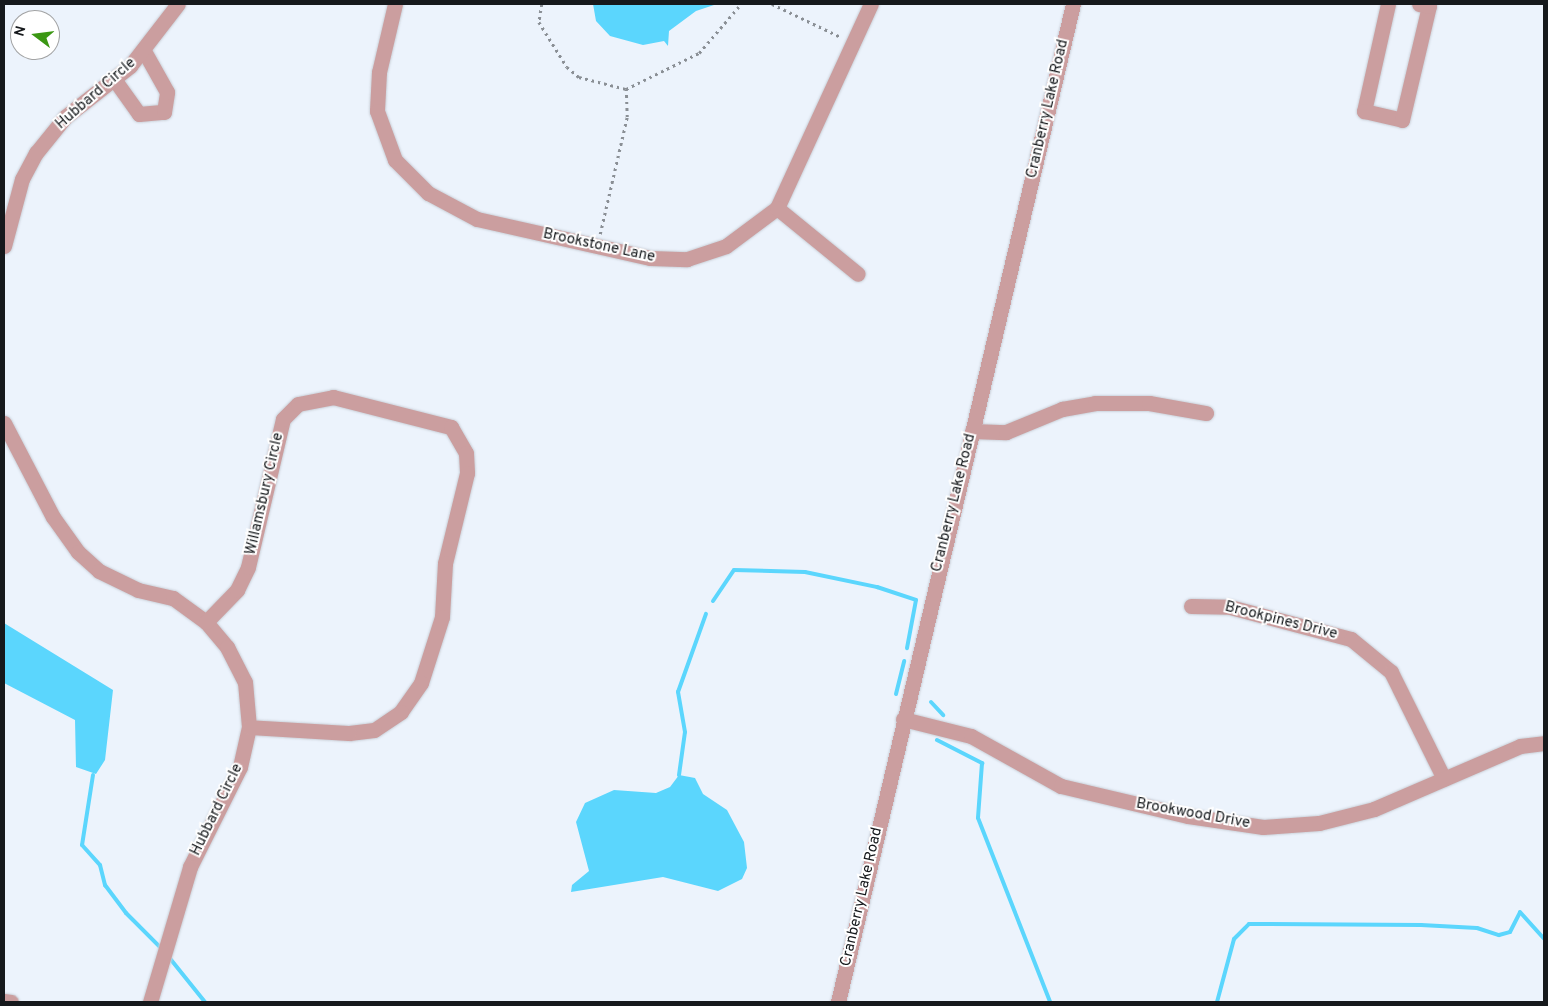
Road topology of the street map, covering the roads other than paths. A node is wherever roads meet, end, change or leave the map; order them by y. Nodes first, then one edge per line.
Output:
1 (178, 4) edge
2 (395, 4) edge
3 (871, 4) edge
4 (1073, 4) edge
5 (1388, 4) edge
6 (1419, 4) edge
7 (144, 51) junction
8 (114, 79) junction
9 (777, 208) junction
10 (4, 246) edge
11 (858, 274) dead end
12 (1206, 413) dead end
13 (4, 423) edge
14 (972, 431) junction
15 (1190, 606) dead end
16 (206, 622) junction
17 (903, 719) junction
18 (249, 727) junction
19 (1544, 742) edge
20 (1444, 779) junction
21 (4, 1001) edge
22 (11, 1002) edge
23 (150, 1002) edge
24 (838, 1002) edge

1 - 7 street, Hubbard Circle
2 - 9 street, Brookstone Lane
3 - 9 street, Brookstone Lane
4 - 14 street, Cranberry Lake Road
5 - 6 street
7 - 8 street, Hubbard Circle
7 - 8 street
8 - 10 street, Hubbard Circle
9 - 11 street
12 - 14 street
13 - 16 street, Hubbard Circle
14 - 17 street, Cranberry Lake Road
15 - 20 street, Brookpines Drive
16 - 18 street, Hubbard Circle
16 - 18 street, Willamsbury Circle
17 - 20 street, Brookwood Drive
17 - 24 street, Cranberry Lake Road
18 - 23 street, Hubbard Circle
19 - 20 street, Brookwood Drive
21 - 22 street

